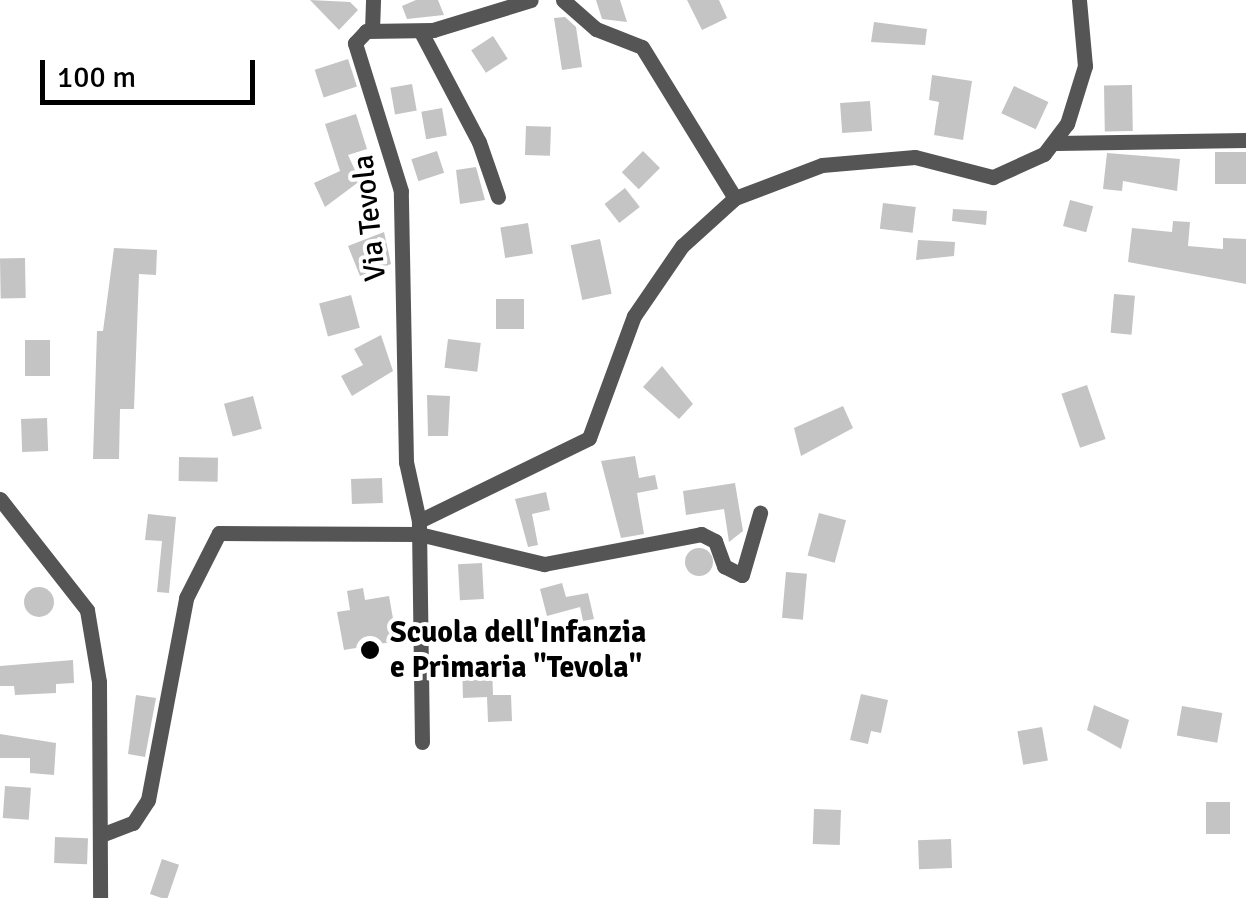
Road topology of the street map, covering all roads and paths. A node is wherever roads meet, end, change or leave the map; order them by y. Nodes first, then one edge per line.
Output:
1 (373, 0) edge
2 (532, 0) edge
3 (564, 0) edge
4 (1079, 0) edge
5 (372, 30) junction
6 (421, 32) junction
7 (1246, 140) edge
8 (1056, 144) junction
9 (498, 197) dead end
10 (735, 198) junction
11 (0, 499) edge
12 (760, 513) dead end
13 (419, 528) junction
14 (422, 742) dead end
15 (101, 835) junction
16 (100, 898) edge

1 - 5 street
2 - 6 street
3 - 10 street
4 - 8 street
5 - 6 street
5 - 13 street, Via Tevola
6 - 9 street
7 - 8 street
8 - 10 street
10 - 13 street
11 - 15 street
12 - 13 street
13 - 14 street, Via Tevola
13 - 15 street
15 - 16 street

